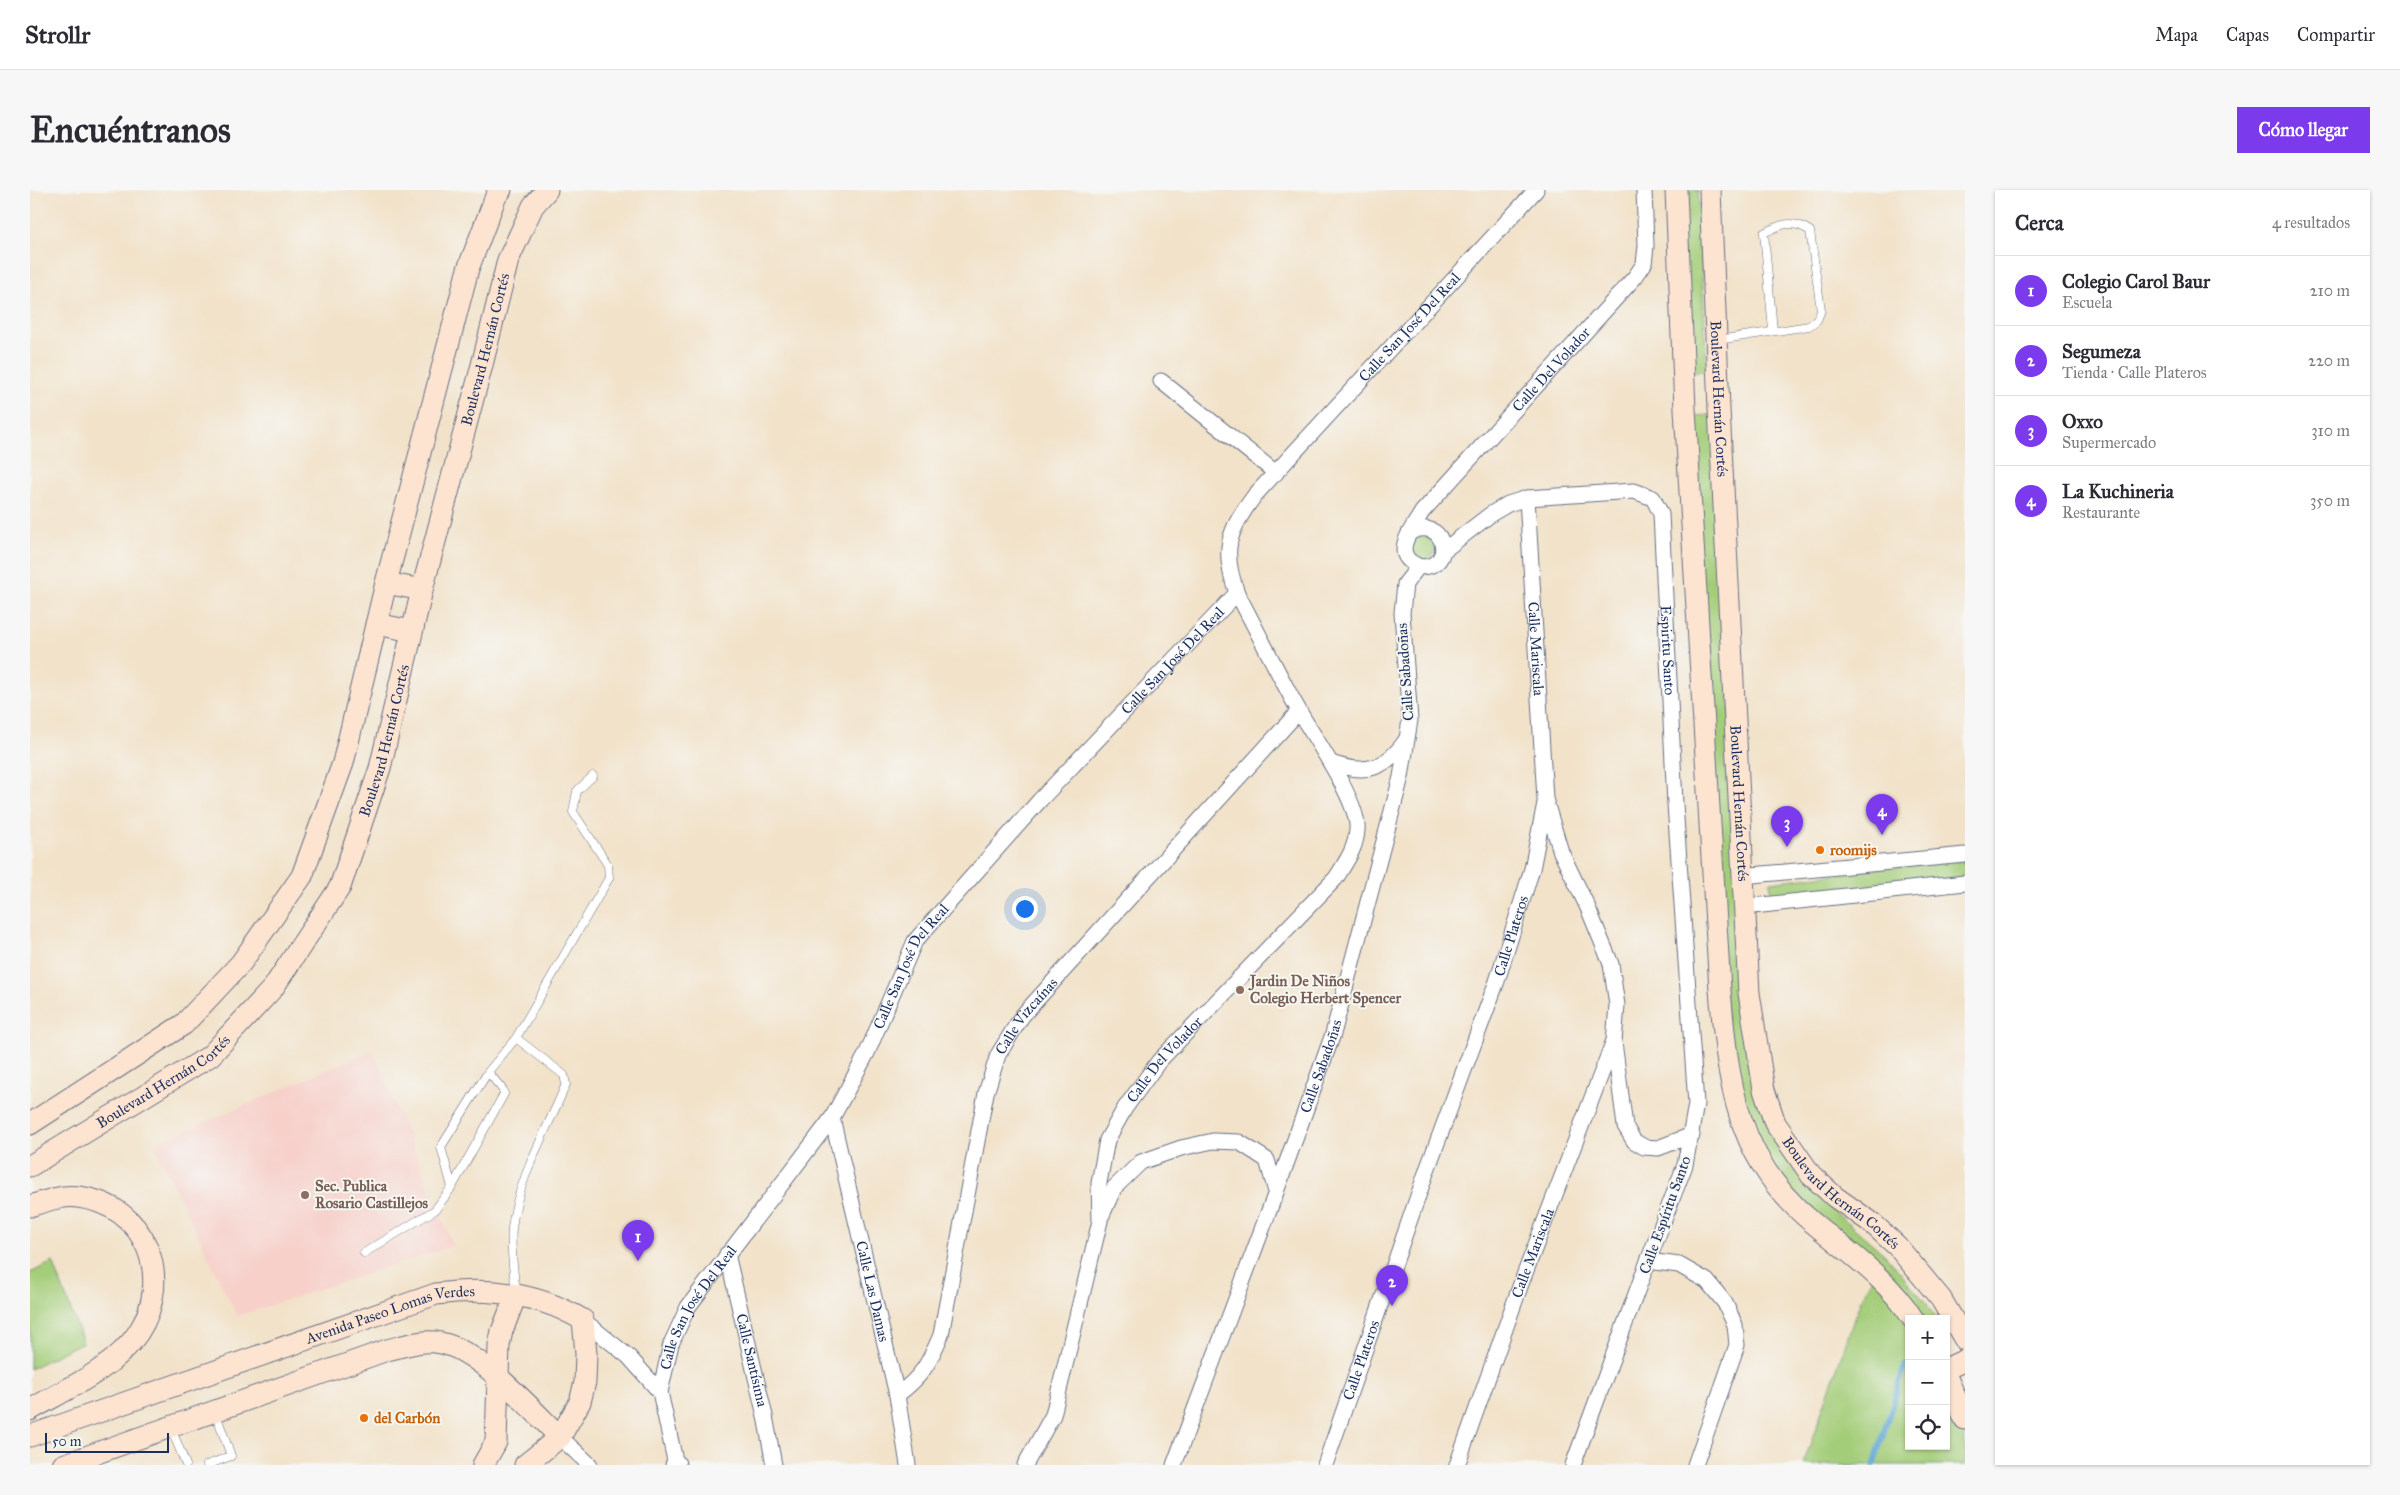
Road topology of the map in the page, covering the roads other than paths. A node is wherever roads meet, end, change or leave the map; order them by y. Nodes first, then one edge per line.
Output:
1 (501, 190) edge
2 (547, 190) edge
3 (1536, 190) edge
4 (1644, 190) edge
5 (1676, 190) edge
6 (1710, 190) edge
7 (1773, 330) junction
8 (1716, 340) junction
9 (1684, 375) junction
10 (1717, 375) junction
11 (1161, 381) dead end
12 (1685, 409) junction
13 (1719, 409) junction
14 (1276, 473) junction
15 (1527, 498) junction
16 (1411, 532) junction
17 (1443, 551) junction
18 (1418, 567) junction
19 (386, 583) junction
20 (422, 590) junction
21 (1237, 593) junction
22 (376, 624) junction
23 (412, 632) junction
24 (1299, 711) junction
25 (1408, 736) junction
26 (1331, 763) junction
27 (594, 776) dead end
28 (1545, 799) junction
29 (1675, 804) joint
30 (1965, 858) edge
31 (1742, 876) junction
32 (1965, 884) edge
33 (1744, 907) junction
34 (516, 1038) junction
35 (1614, 1042) junction
36 (488, 1072) junction
37 (832, 1118) junction
38 (30, 1124) edge
39 (1692, 1135) junction
40 (30, 1166) edge
41 (452, 1187) junction
42 (1276, 1192) junction
43 (30, 1206) edge
44 (1100, 1221) junction
45 (364, 1253) dead end
46 (727, 1254) junction
47 (1648, 1261) junction
48 (516, 1295) junction
49 (1911, 1315) edge
50 (583, 1320) junction
51 (1956, 1334) edge
52 (1965, 1360) edge
53 (1950, 1367) edge
54 (497, 1378) junction
55 (1950, 1385) edge
56 (660, 1392) junction
57 (897, 1395) junction
58 (30, 1410) edge
59 (214, 1410) junction
60 (1965, 1419) edge
61 (170, 1426) junction
62 (30, 1436) edge
63 (560, 1437) junction
64 (63, 1465) edge
65 (186, 1465) edge
66 (207, 1465) edge
67 (483, 1465) edge
68 (525, 1465) edge
69 (590, 1465) edge
70 (675, 1465) edge
71 (774, 1465) edge
72 (908, 1465) edge
73 (1025, 1465) edge
74 (1174, 1465) edge
75 (1325, 1465) edge
76 (1457, 1465) edge
77 (1573, 1465) edge
78 (1695, 1465) edge

1 - 19 main road
2 - 20 main road, Boulevard Hernán Cortés
3 - 14 street, Calle San José Del Real
4 - 16 street, Calle Del Volador
5 - 9 main road, Boulevard Hernán Cortés
6 - 8 main road, Boulevard Hernán Cortés
7 - 7 lane
7 - 8 lane
8 - 10 main road, Boulevard Hernán Cortés
9 - 10 main road
9 - 12 main road, Boulevard Hernán Cortés
10 - 13 main road, Boulevard Hernán Cortés
11 - 14 street
12 - 13 main road
12 - 49 main road, Boulevard Hernán Cortés
13 - 31 main road, Boulevard Hernán Cortés
14 - 21 street, Calle San José Del Real
15 - 17 street
15 - 28 street, Calle Mariscala
15 - 29 street, Espiritu Santo
16 - 17 street
16 - 18 street
17 - 18 street
18 - 25 street, Calle Sabadoñas
19 - 20 main road
19 - 22 main road
20 - 23 main road, Boulevard Hernán Cortés
21 - 24 street, Calle San José Del Real
21 - 37 street, Calle San José Del Real
22 - 23 main road
22 - 38 main road
23 - 40 main road, Boulevard Hernán Cortés
24 - 26 street, Calle Del Volador
24 - 57 street, Calle Vizcaínas
25 - 26 street
25 - 42 street, Calle Sabadoñas
26 - 44 street, Calle Del Volador
27 - 34 lane
28 - 35 street
28 - 75 street, Calle Plateros
29 - 39 street, Calle Espíritu Santo
30 - 31 street
31 - 33 main road, Boulevard Hernán Cortés
32 - 33 street
33 - 51 main road, Boulevard Hernán Cortés
34 - 36 lane
34 - 48 lane
35 - 39 street
35 - 76 street, Calle Mariscala
36 - 41 lane
36 - 41 lane
37 - 46 street, Calle San José Del Real
37 - 57 street, Calle Las Damas
39 - 47 street, Calle Espíritu Santo
41 - 45 lane
42 - 44 street
42 - 74 street, Calle Sabadoñas
43 - 58 main road
44 - 73 street, Calle Del Volador
46 - 56 street, Calle San José Del Real
46 - 71 street, Calle Santísima
47 - 77 street, Calle Espíritu Santo
47 - 78 street
48 - 50 main road, Avenida Paseo Lomas Verdes
48 - 54 main road
48 - 62 main road, Avenida Paseo Lomas Verdes
50 - 56 street, Avenida Paseo Lomas Verdes
50 - 63 main road
52 - 53 main road
54 - 59 main road
54 - 63 main road
54 - 67 main road
55 - 60 main road
56 - 70 street, Avenida Paseo Lomas Verdes
57 - 72 street, Calle Las Damas
59 - 61 main road
59 - 66 lane
61 - 64 main road
61 - 65 lane
63 - 68 main road
63 - 69 street

